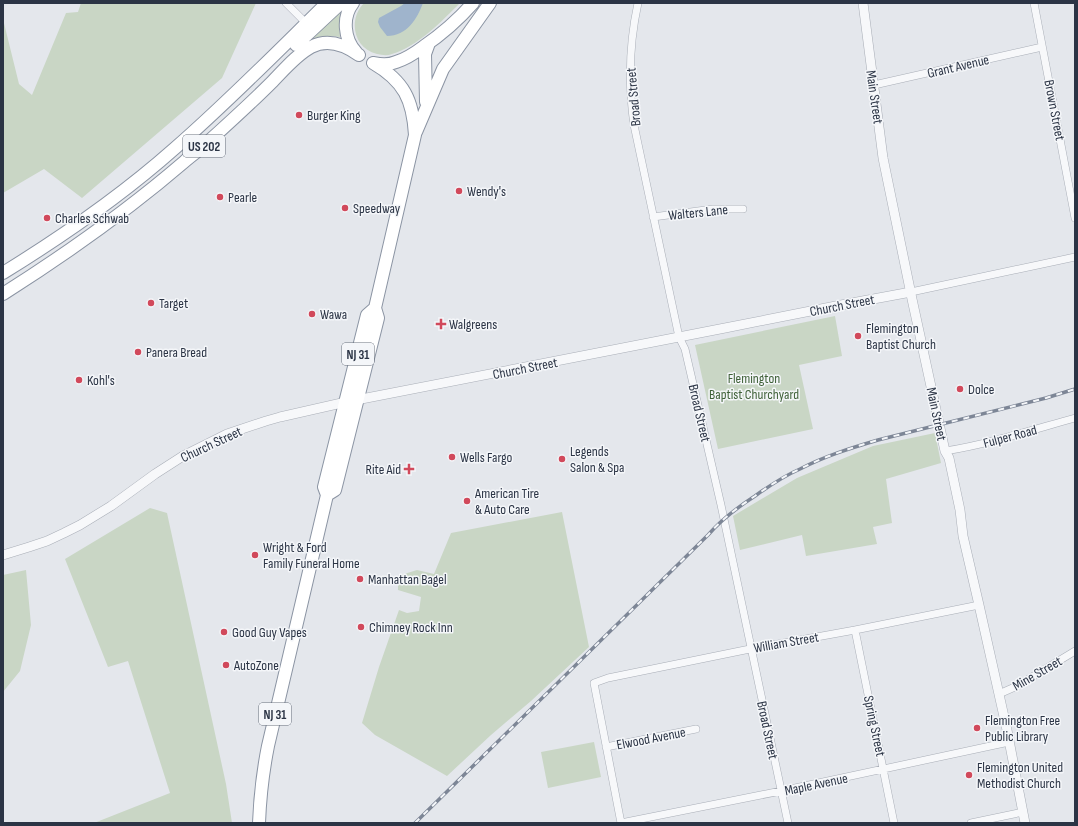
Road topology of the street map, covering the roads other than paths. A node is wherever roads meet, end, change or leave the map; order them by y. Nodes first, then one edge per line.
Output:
1 (286, 3) edge
2 (327, 3) edge
3 (341, 3) edge
4 (353, 3) edge
5 (473, 3) edge
6 (490, 3) edge
7 (638, 3) edge
8 (862, 3) edge
9 (1034, 3) edge
10 (306, 24) junction
11 (429, 43) junction
12 (1042, 46) junction
13 (359, 55) junction
14 (373, 63) junction
15 (874, 85) junction
16 (425, 109) junction
17 (415, 135) junction
18 (174, 150) junction
19 (743, 209) dead end
20 (654, 217) junction
21 (1075, 218) edge
22 (1075, 257) edge
23 (3, 273) edge
24 (910, 292) junction
25 (3, 294) edge
26 (679, 338) junction
27 (352, 402) junction
28 (1075, 418) edge
29 (945, 451) junction
30 (3, 555) edge
31 (979, 605) junction
32 (855, 630) junction
33 (751, 649) junction
34 (1075, 651) edge
35 (594, 683) joint
36 (998, 694) junction
37 (696, 729) dead end
38 (1009, 742) junction
39 (606, 747) junction
40 (884, 770) junction
41 (781, 791) junction
42 (1023, 812) junction
43 (259, 823) edge
44 (621, 823) edge
45 (788, 823) edge
46 (894, 823) edge
47 (971, 823) edge
48 (1025, 823) edge

1 - 10 street
2 - 10 highway, US 202 / US 202
3 - 18 highway
4 - 13 highway
5 - 11 highway
6 - 16 highway
7 - 20 street, Broad Street
8 - 15 street, Main Street
9 - 12 street, Brown Street
10 - 18 highway, US 202 / US 202
11 - 14 highway
11 - 16 highway, NJ 31
12 - 15 street, Grant Avenue
12 - 21 street, Brown Street
13 - 14 highway, US 202
13 - 25 highway, US 202 / US 202
14 - 17 highway, NJ 31 / NJ 31
15 - 24 street, Main Street
16 - 17 highway, NJ 31
17 - 27 highway, NJ 31 / NJ 31
18 - 23 highway, US 202 / US 202
19 - 20 street, Walters Lane
20 - 26 street, Broad Street
22 - 24 street, Church Street
24 - 26 street, Church Street
24 - 29 street, Main Street
26 - 27 street, Church Street
26 - 33 street, Broad Street
27 - 30 street, Church Street
27 - 43 highway, NJ 31 / NJ 31
28 - 29 street, Fulper Road
29 - 31 street, Main Street
31 - 32 street, William Street
31 - 36 street, Main Street
32 - 33 street, William Street
32 - 40 street, Spring Street
33 - 35 street, William Street
33 - 41 street, Broad Street
34 - 36 street, Mine Street
35 - 39 street, Elwood Avenue
36 - 38 street, Main Street
37 - 39 street, Elwood Avenue
38 - 40 street, Maple Avenue
38 - 42 street, Main Street
39 - 44 street, Elwood Avenue
40 - 41 street, Maple Avenue
40 - 46 street, Spring Street
41 - 44 street, Maple Avenue
41 - 45 street, Broad Street
42 - 47 street
42 - 48 street, Main Street

